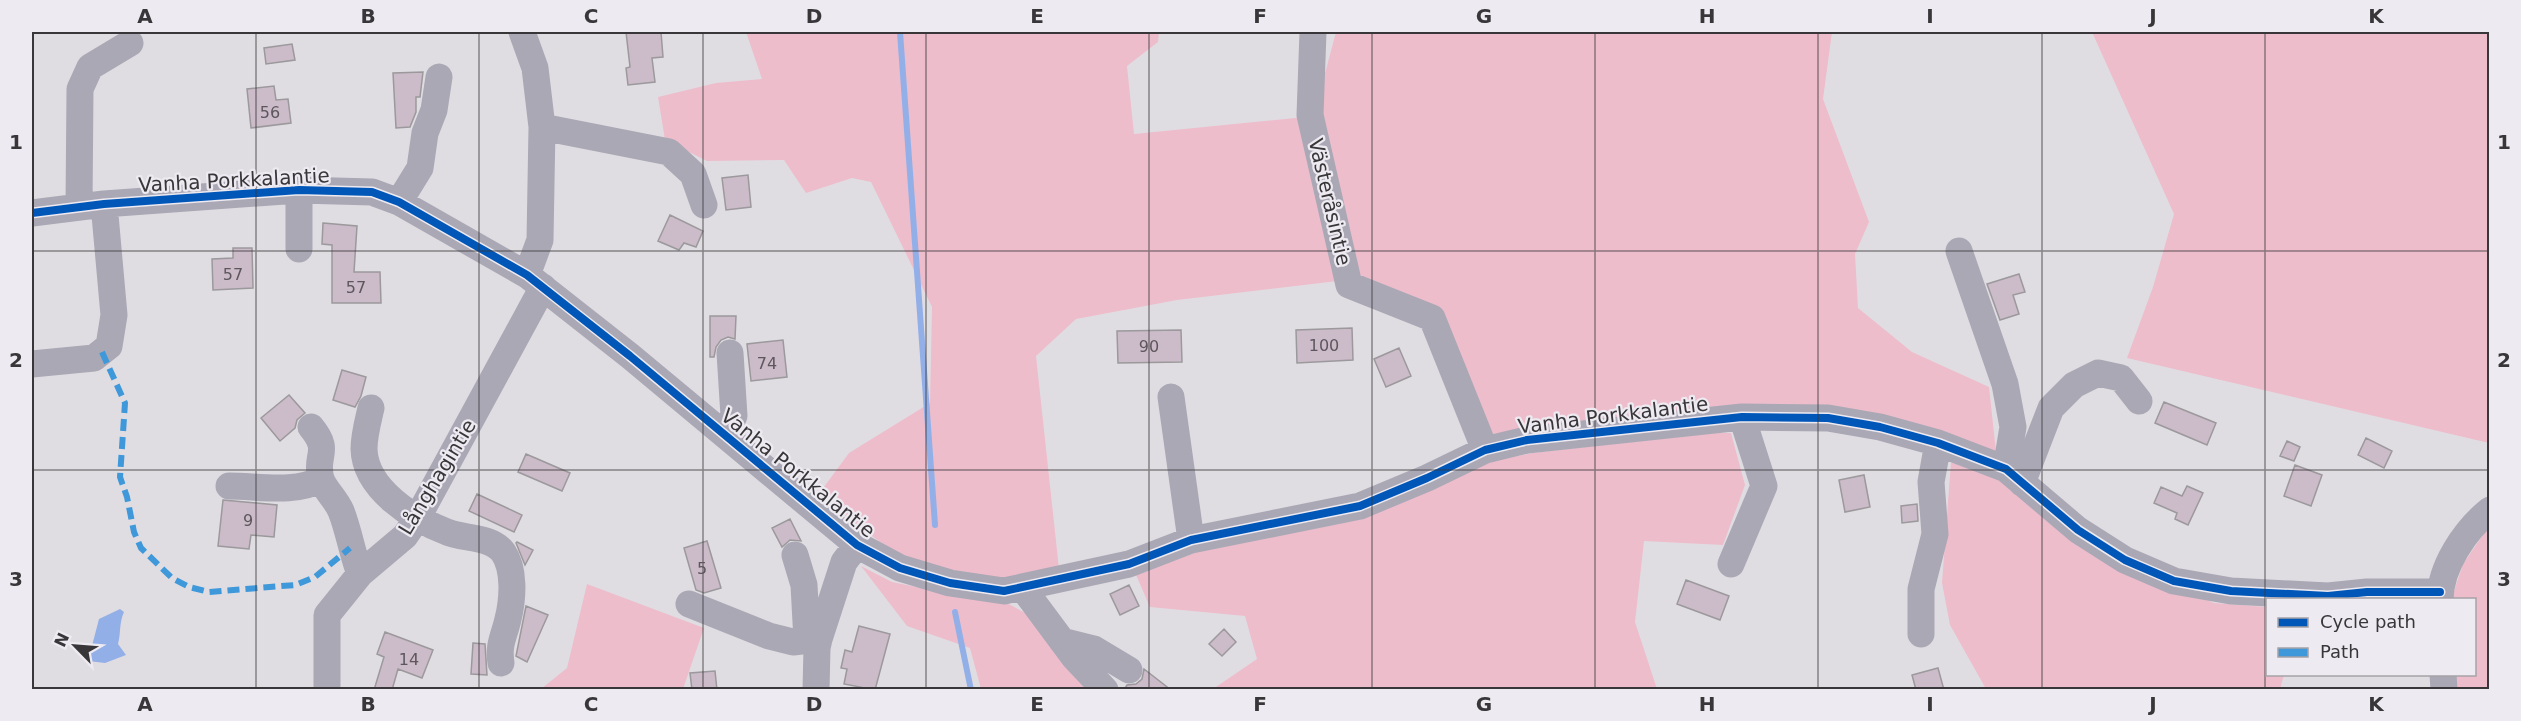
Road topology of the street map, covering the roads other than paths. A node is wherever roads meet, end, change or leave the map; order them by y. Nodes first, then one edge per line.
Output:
1 (522, 32) edge
2 (1313, 32) edge
3 (130, 43) dead end
4 (439, 77) dead end
5 (542, 127) junction
6 (299, 190) junction
7 (399, 202) junction
8 (704, 205) dead end
9 (92, 206) junction
10 (32, 213) edge
11 (299, 249) dead end
12 (1959, 251) dead end
13 (535, 281) junction
14 (730, 353) dead end
15 (32, 364) edge
16 (1171, 397) dead end
17 (2139, 401) dead end
18 (371, 408) dead end
19 (1742, 417) junction
20 (311, 426) dead end
21 (724, 434) junction
22 (1938, 443) junction
23 (1485, 450) junction
24 (2014, 476) junction
25 (321, 479) junction
26 (229, 486) dead end
27 (2490, 510) edge
28 (418, 517) junction
29 (1191, 540) junction
30 (857, 544) junction
31 (795, 555) dead end
32 (1731, 564) dead end
33 (360, 574) junction
34 (1022, 587) junction
35 (2440, 596) edge
36 (689, 604) dead end
37 (1921, 634) dead end
38 (813, 640) junction
39 (1062, 641) junction
40 (501, 663) dead end
41 (1129, 670) dead end
42 (327, 690) edge
43 (816, 690) edge
44 (1105, 690) edge

1 - 5 street, Långhagintie
2 - 23 street, Västeråsintie
3 - 9 street
4 - 7 street
5 - 8 street
5 - 13 street, Långhagintie
6 - 7 street, Vanha Porkkalantie
6 - 9 street, Vanha Porkkalantie
6 - 11 street
7 - 13 street, Vanha Porkkalantie
9 - 10 street, Vanha Porkkalantie
9 - 15 street
12 - 24 street
13 - 21 street, Vanha Porkkalantie
13 - 28 street, Långhagintie
14 - 21 street
16 - 29 street
17 - 24 street
18 - 28 street
19 - 22 street, Vanha Porkkalantie
19 - 23 street, Vanha Porkkalantie
19 - 32 street
20 - 25 street
21 - 30 street, Vanha Porkkalantie
22 - 24 street, Vanha Porkkalantie
22 - 37 street
23 - 29 street, Vanha Porkkalantie
24 - 35 street, Vanha Porkkalantie
25 - 26 street
25 - 33 street
27 - 35 street, Vanha Porkkalantie
28 - 33 street, Långhagintie
28 - 40 street
29 - 34 street, Vanha Porkkalantie
30 - 34 street, Vanha Porkkalantie
30 - 38 street
31 - 38 street
33 - 42 street, Långhagintie
34 - 39 street
36 - 38 street
38 - 43 street
39 - 41 street
39 - 44 street

